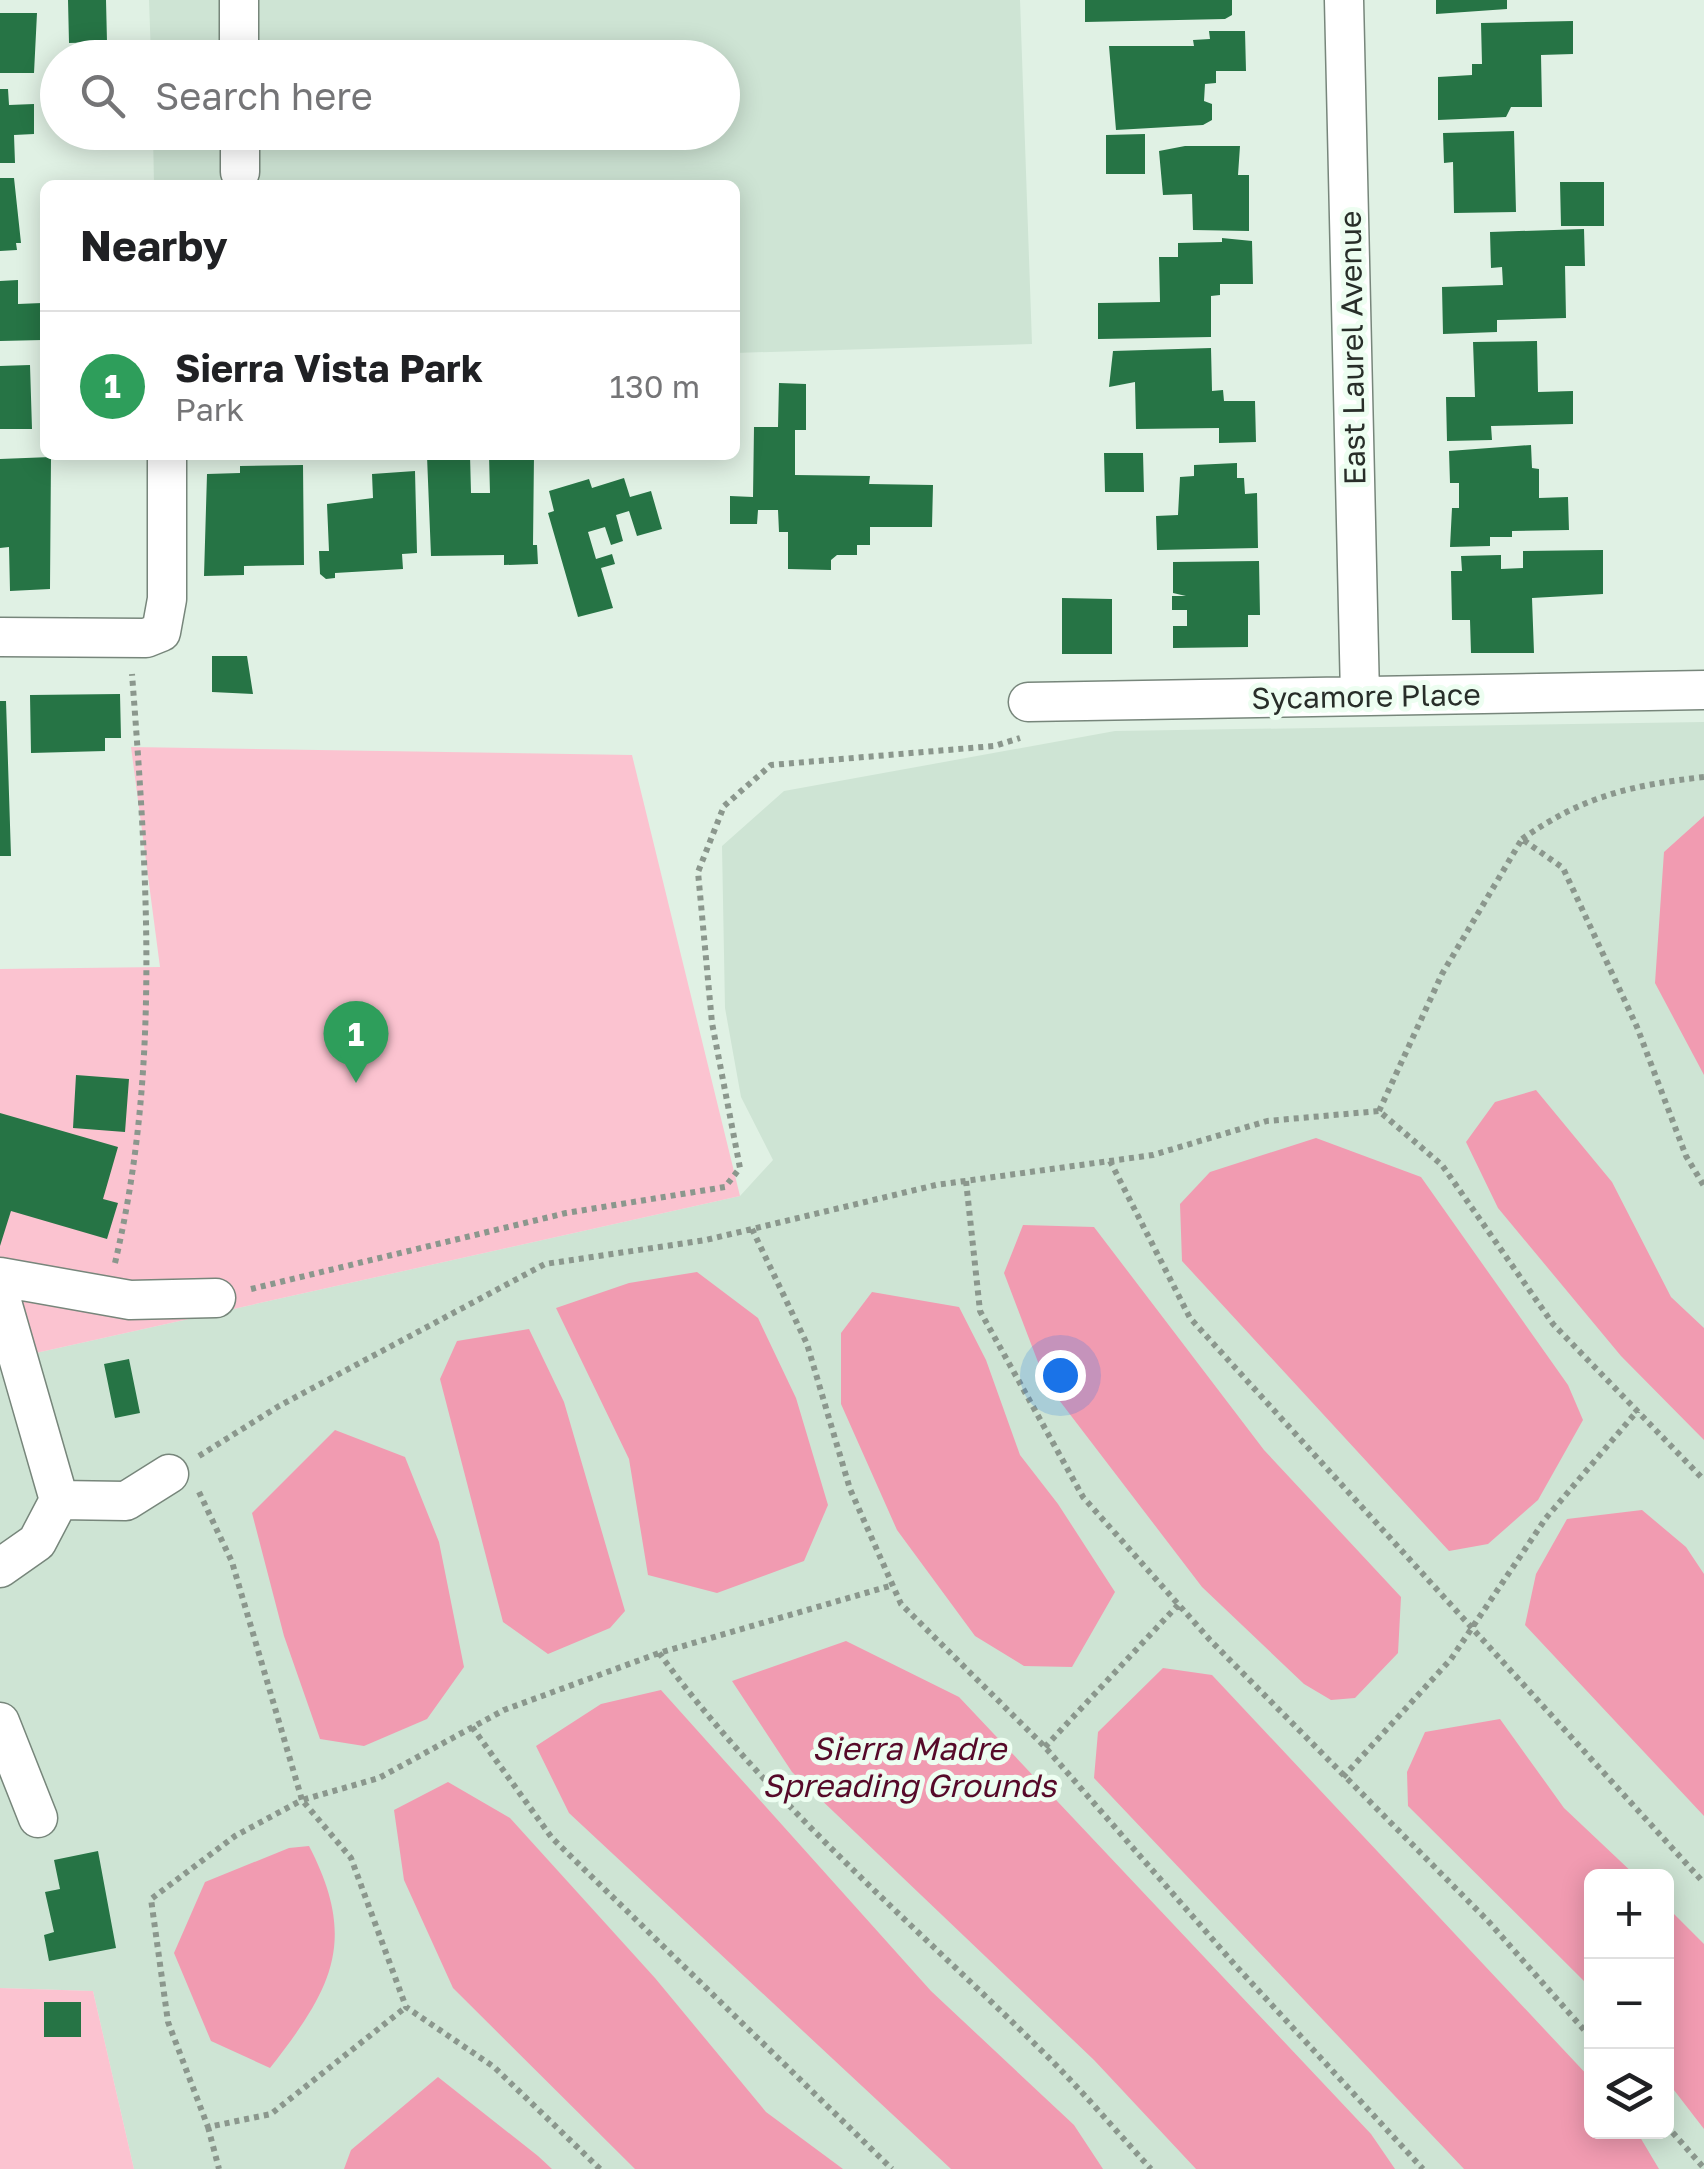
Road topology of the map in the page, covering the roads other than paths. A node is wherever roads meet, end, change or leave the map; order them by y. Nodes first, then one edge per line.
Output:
1 (239, 0) edge
2 (1344, 0) edge
3 (239, 40) edge
4 (240, 150) edge
5 (240, 172) dead end
6 (168, 460) edge
7 (0, 637) edge
8 (1704, 690) edge
9 (1360, 696) junction
10 (1028, 702) road end
11 (0, 1277) edge
12 (0, 1296) edge
13 (216, 1298) road end
14 (178, 1469) road end
15 (58, 1500) junction
16 (0, 1568) edge
17 (0, 1722) edge
18 (38, 1818) dead end

1 - 3 street
2 - 9 street, East Laurel Avenue
4 - 5 street
6 - 7 street
8 - 9 street, Sycamore Place
9 - 10 street, Sycamore Place
11 - 13 street
12 - 15 street
14 - 15 street
15 - 16 street
17 - 18 street

